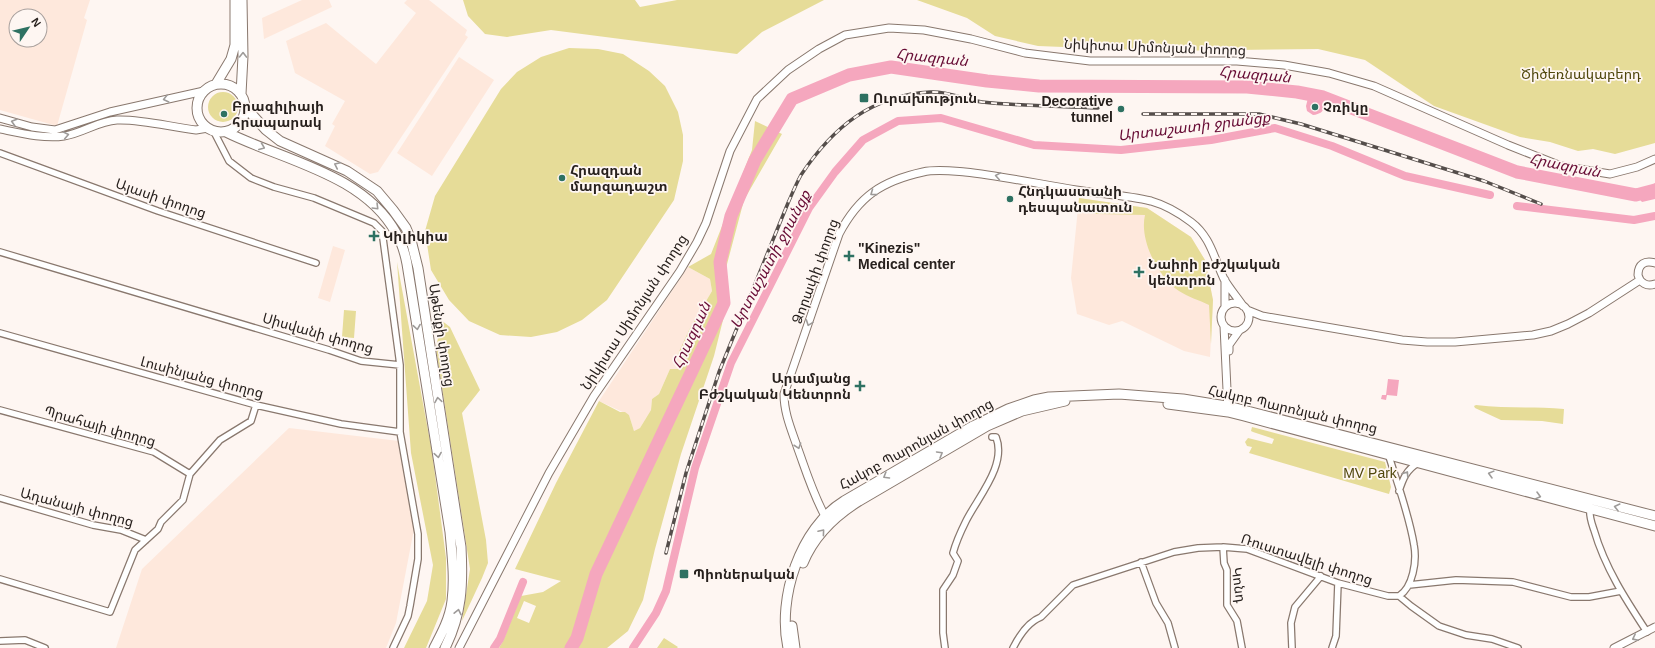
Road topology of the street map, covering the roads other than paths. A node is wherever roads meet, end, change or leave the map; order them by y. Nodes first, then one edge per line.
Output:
1 (235, 0) edge
2 (242, 0) edge
3 (216, 84) junction
4 (204, 91) junction
5 (241, 94) junction
6 (246, 108) junction
7 (0, 118) edge
8 (0, 129) edge
9 (210, 129) junction
10 (226, 132) junction
11 (0, 153) edge
12 (1655, 159) edge
13 (0, 252) edge
14 (1655, 262) edge
15 (316, 263) dead end
16 (1224, 280) junction
17 (1640, 280) junction
18 (1655, 284) edge
19 (1225, 307) junction
20 (1245, 308) junction
21 (1262, 316) junction
22 (1248, 321) junction
23 (1224, 326) junction
24 (1239, 331) junction
25 (0, 333) edge
26 (400, 365) junction
27 (256, 405) junction
28 (0, 410) edge
29 (1230, 410) junction
30 (400, 432) junction
31 (992, 437) dead end
32 (1388, 450) junction
33 (1420, 462) junction
34 (190, 474) junction
35 (1399, 492) junction
36 (0, 498) edge
37 (1590, 509) junction
38 (825, 516) junction
39 (1655, 516) edge
40 (1655, 526) edge
41 (146, 540) junction
42 (1223, 547) junction
43 (1141, 562) junction
44 (1321, 576) junction
45 (0, 579) edge
46 (1338, 583) junction
47 (1409, 585) junction
48 (1620, 591) junction
49 (1399, 596) junction
50 (1655, 627) edge
51 (1647, 632) junction
52 (0, 641) edge
53 (45, 648) edge
54 (393, 648) edge
55 (434, 648) edge
56 (445, 648) edge
57 (459, 648) edge
58 (788, 648) edge
59 (795, 648) edge
60 (945, 648) edge
61 (1013, 648) edge
62 (1174, 648) edge
63 (1242, 648) edge
64 (1292, 648) edge
65 (1332, 648) edge
66 (1518, 648) edge
67 (1614, 648) edge

1 - 3 main road
5 -> 2 main road
3 - 4 main road
3 - 5 main road
4 -> 7 street
4 - 9 main road
5 - 6 main road
6 - 10 main road
56 -> 6 main road, Աթենքի փողոց
8 -> 9 street
9 - 10 main road
9 - 26 street
10 -> 55 main road, Աթենքի փողոց
11 - 15 street, Այասի փողոց
12 - 57 street, Նիկիտա Սիմոնյան փողոց
13 - 26 street, Սիսվանի փողոց
14 - 17 street
16 - 19 street
16 - 20 street
16 -> 38 street, Ձորափի փողոց
17 - 18 street
17 - 21 street
19 - 20 street
19 - 23 street
20 - 21 street
20 - 22 street
21 - 22 street
22 - 24 street
23 - 24 street
23 - 29 street
24 - 29 street
25 - 27 street, Լուսինյանց փողոց
26 - 30 street
27 - 30 street, Լուսինյանց փողոց
27 - 34 street
28 - 34 street, Պրահայի փողոց
29 - 32 main road, Հակոբ Պարոնյան փողոց
29 - 32 main road, Հակոբ Պարոնյան փողոց
29 -> 38 main road, Հակոբ Պարոնյան փողոց
59 -> 29 main road, Հակոբ Պարոնյան փողոց
30 - 54 street
31 - 60 street
32 - 33 main road, Հակոբ Պարոնյան փողոց
32 - 35 street
39 -> 32 main road, Հակոբ Պարոնյան փողոց
35 -> 33 street
33 -> 37 main road, Հակոբ Պարոնյան փողոց
34 - 41 street
35 - 47 street
36 - 41 street, Ադանայի փողոց
37 - 40 main road, Հակոբ Պարոնյան փողոց
37 - 48 street
38 - 58 main road, Հակոբ Պարոնյան փողոց
41 - 45 street
42 - 43 street, Ռուստավելի փողոց
42 - 44 street, Ռուստավելի փողոց
42 - 63 street, Կոնդ
43 - 61 street, Ռուստավելի փողոց
43 - 62 street
44 - 46 street, Ռուստավելի փողոց
44 - 64 street
46 - 49 street, Ռուստավելի փողոց
46 - 65 street
47 - 48 street
47 - 49 street
48 - 51 street
49 - 66 street
50 - 51 street
51 -> 67 street
52 - 53 street

